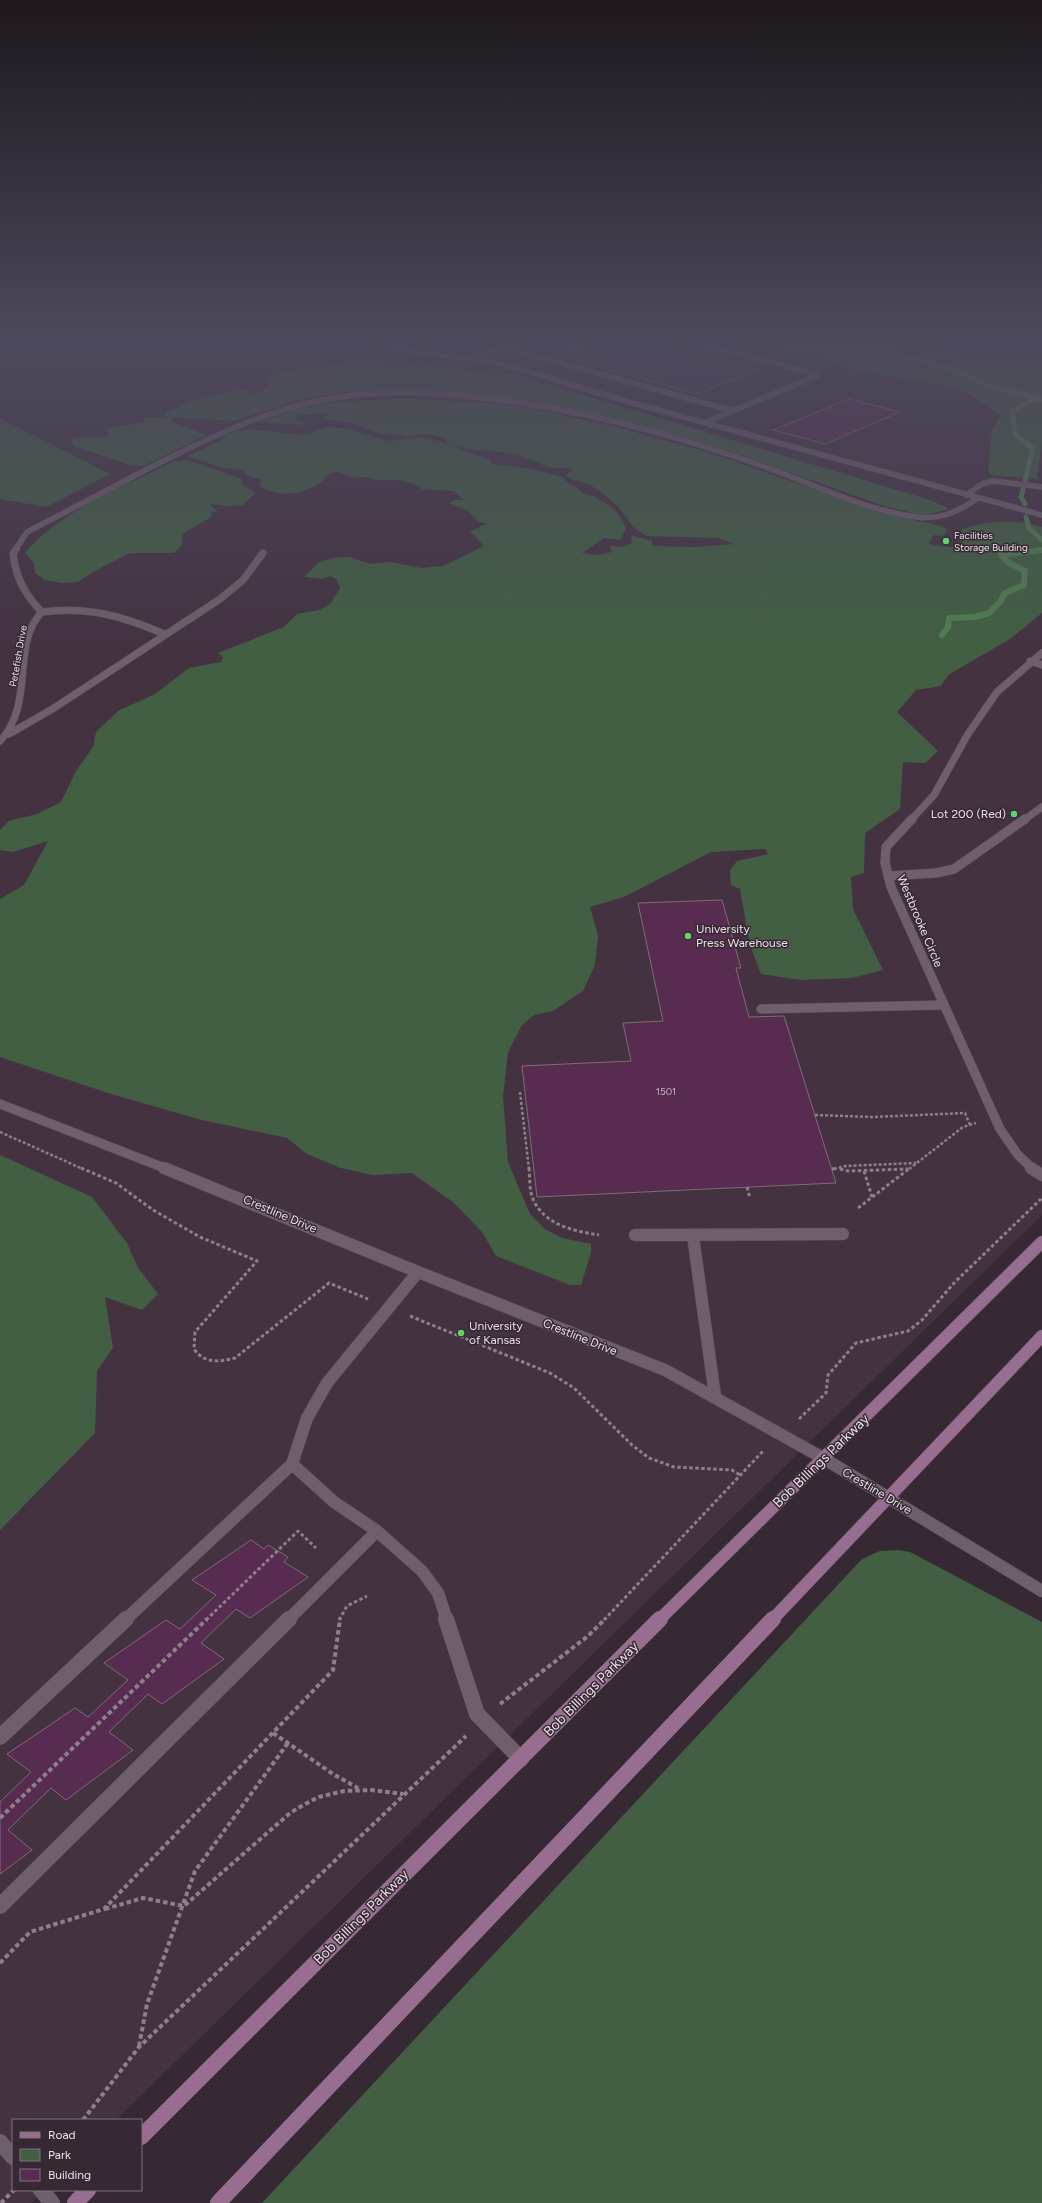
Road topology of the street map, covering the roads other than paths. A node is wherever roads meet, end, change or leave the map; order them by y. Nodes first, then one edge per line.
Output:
1 (198, 444) edge
2 (690, 444) edge
3 (780, 444) edge
4 (1040, 487) edge
5 (966, 495) junction
6 (978, 498) junction
7 (1042, 514) edge
8 (263, 553) dead end
9 (42, 612) junction
10 (164, 634) junction
11 (1042, 653) edge
12 (1030, 661) junction
13 (1042, 665) edge
14 (9, 734) junction
15 (0, 740) edge
16 (1042, 807) edge
17 (888, 876) junction
18 (944, 1005) junction
19 (761, 1009) dead end
20 (0, 1104) edge
21 (1042, 1175) edge
22 (843, 1234) dead end
23 (635, 1235) dead end
24 (693, 1236) junction
25 (1042, 1242) edge
26 (418, 1272) junction
27 (1042, 1336) edge
28 (715, 1396) junction
29 (823, 1458) junction
30 (292, 1464) junction
31 (887, 1497) junction
32 (377, 1531) junction
33 (1042, 1592) edge
34 (0, 1737) edge
35 (521, 1759) junction
36 (0, 1906) edge
37 (142, 2136) edge
38 (0, 2142) edge
39 (12, 2156) edge
40 (42, 2191) edge
41 (87, 2191) edge
42 (52, 2203) edge
43 (75, 2203) edge
44 (218, 2203) edge

1 - 9 street
2 - 6 street
3 - 5 street
4 - 5 street
5 - 6 street
6 - 7 street
8 - 10 street
9 - 10 street
9 - 14 street, Petefish Drive
10 - 14 street
11 - 12 street, Westbrooke Circle
12 - 13 street
12 - 17 street, Westbrooke Circle
14 - 15 street
16 - 17 street
17 - 18 street, Westbrooke Circle
18 - 19 street
18 - 21 street, Westbrooke Circle
20 - 26 street, Crestline Drive
22 - 24 street
23 - 24 street
24 - 28 street
25 - 29 main road, Bob Billings Parkway
26 - 28 street, Crestline Drive
26 - 30 street
27 - 31 main road
28 - 29 street, Crestline Drive
29 - 31 street, Crestline Drive
29 - 35 main road, Bob Billings Parkway
30 - 32 street
30 - 34 street
31 - 33 street, Crestline Drive
31 - 44 main road
32 - 35 street
32 - 36 street
35 - 37 main road, Bob Billings Parkway
38 - 39 street
40 - 42 street
41 - 43 main road

